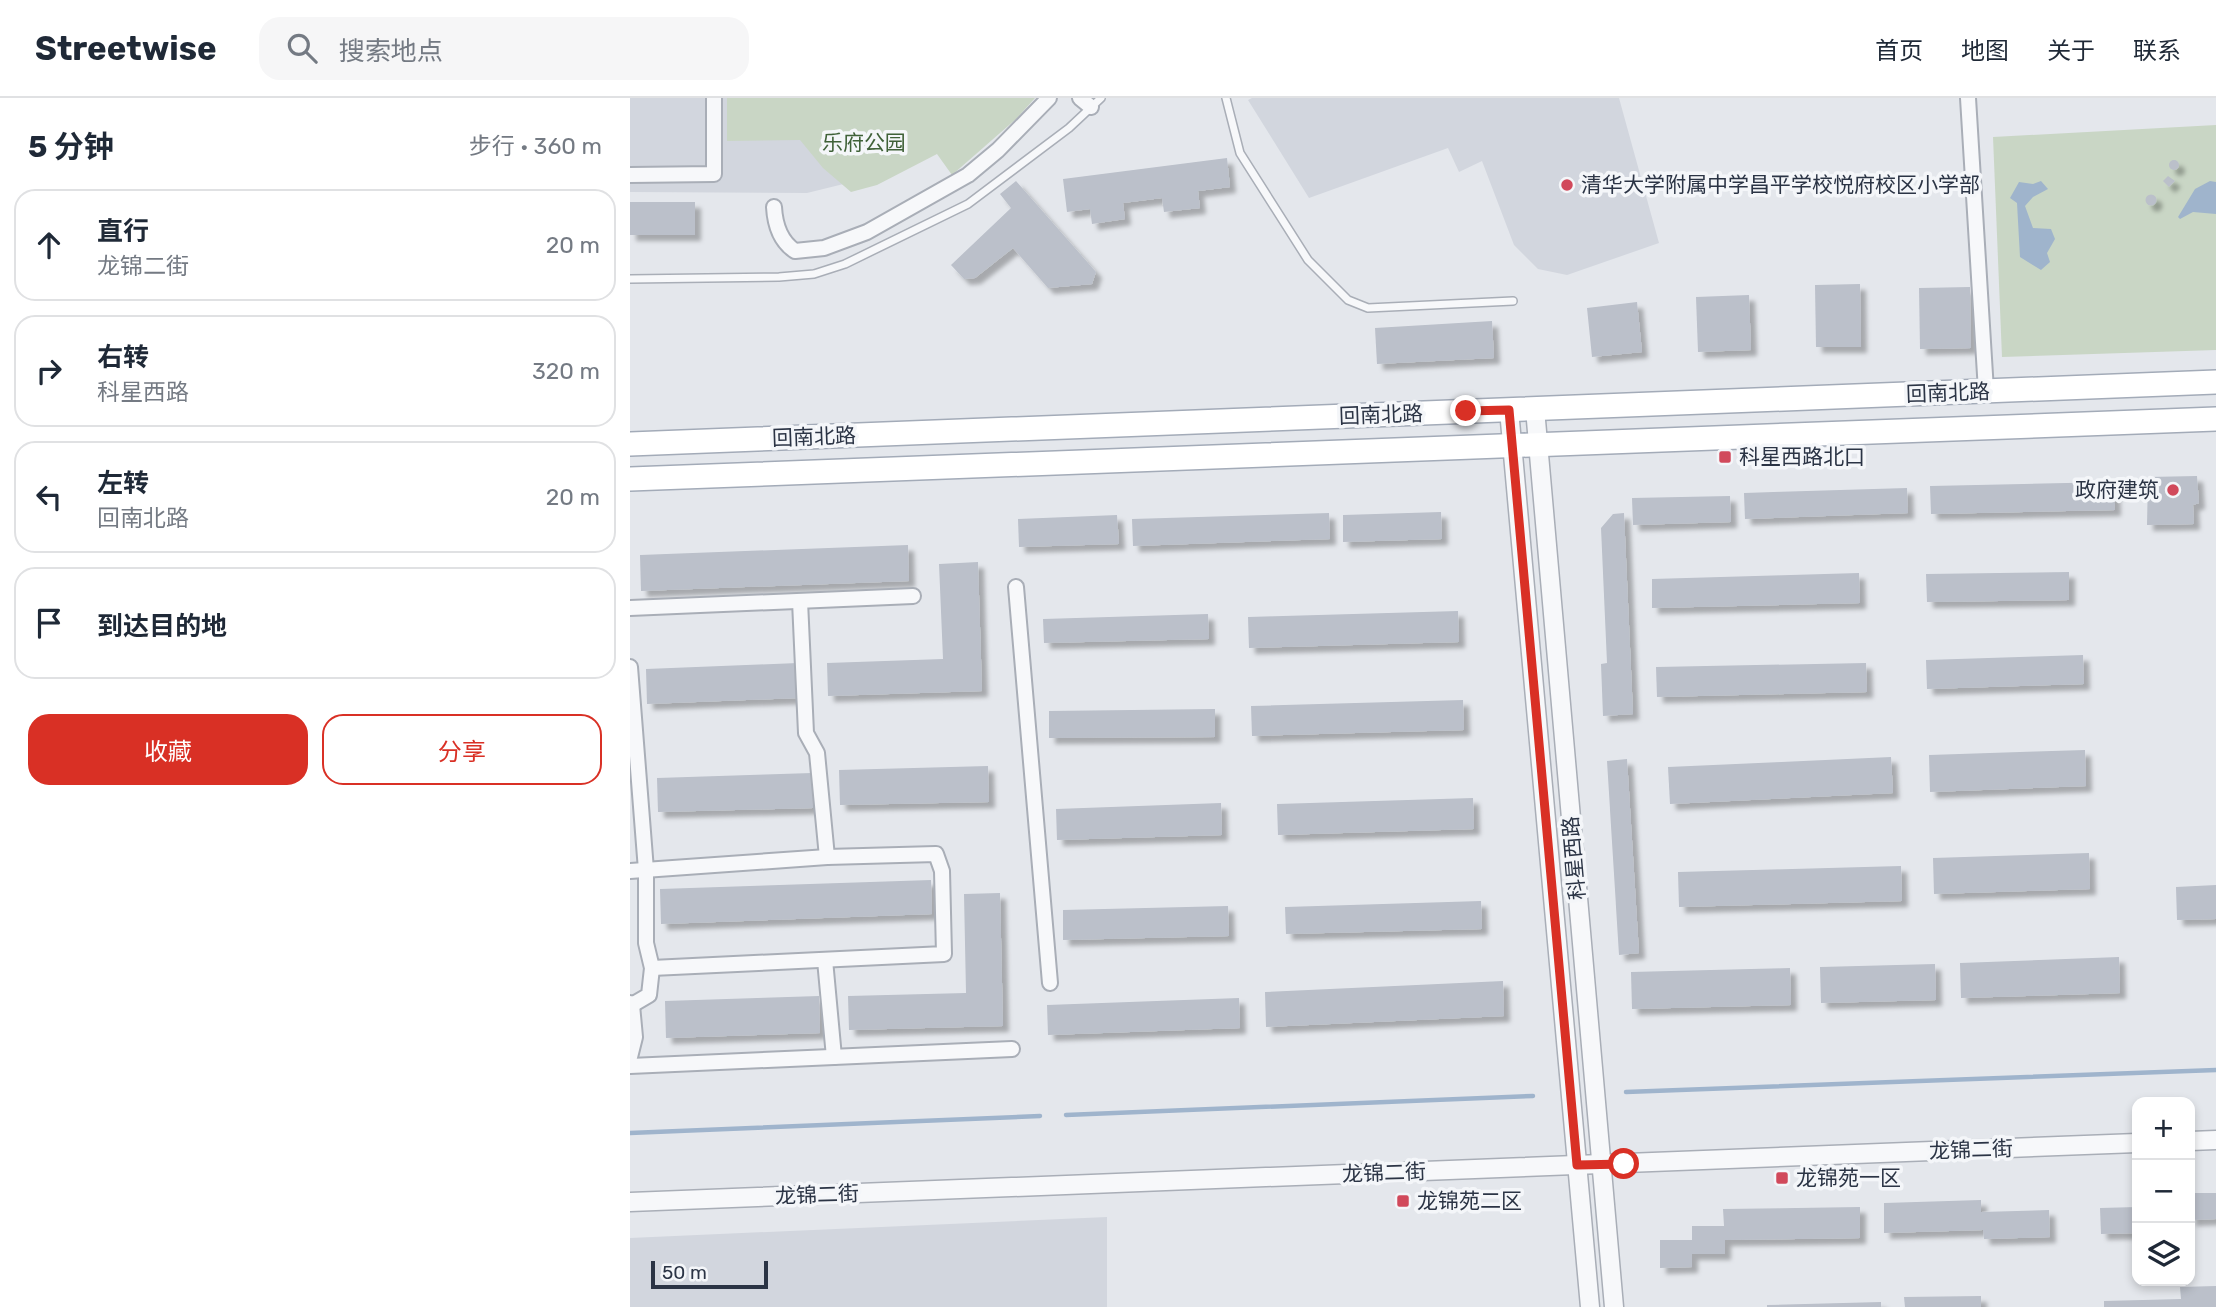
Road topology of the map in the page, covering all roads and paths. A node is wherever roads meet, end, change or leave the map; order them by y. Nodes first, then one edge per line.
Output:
1 (714, 98) edge
2 (1049, 98) edge
3 (1226, 98) edge
4 (1968, 98) edge
5 (1091, 101) edge
6 (630, 175) edge
7 (774, 207) dead end
8 (630, 279) edge
9 (1513, 301) dead end
10 (2216, 382) edge
11 (1986, 391) junction
12 (1535, 409) junction
13 (1509, 410) junction
14 (2216, 419) edge
15 (630, 444) edge
16 (1538, 445) junction
17 (1512, 446) junction
18 (630, 479) edge
19 (1016, 587) dead end
20 (913, 596) dead end
21 (800, 601) junction
22 (630, 608) edge
23 (630, 667) edge
24 (827, 857) junction
25 (646, 870) junction
26 (630, 871) edge
27 (825, 960) junction
28 (652, 968) junction
29 (1050, 983) dead end
30 (631, 1004) edge
31 (1012, 1049) dead end
32 (630, 1056) edge
33 (834, 1057) junction
34 (630, 1066) edge
35 (2216, 1140) edge
36 (2195, 1141) edge
37 (2132, 1143) edge
38 (1601, 1164) junction
39 (1577, 1165) junction
40 (630, 1202) edge
41 (1590, 1307) edge
42 (1614, 1307) edge

1 - 6 street
2 - 7 street
3 - 9 lane
4 - 11 street
5 - 8 lane
10 - 11 main road, 回南北路
11 - 12 main road, 回南北路
12 - 13 main road, 回南北路
12 - 16 street, 科星西路
13 - 15 main road, 回南北路
13 - 17 street, 科星西路
14 - 16 main road, 回南北路
16 - 17 main road, 回南北路
16 - 38 street, 科星西路
17 - 18 main road, 回南北路
17 - 39 street, 科星西路
19 - 29 street
20 - 21 street
21 - 22 street
21 - 24 street
23 - 25 street
24 - 25 street
24 - 27 street
25 - 26 street
25 - 28 street
27 - 28 street
27 - 33 street
28 - 30 street
30 - 32 street
31 - 33 street
33 - 34 street
35 - 36 street
37 - 38 street, 龙锦二街
38 - 39 street, 龙锦二街
38 - 42 street, 科星西路
39 - 40 street, 龙锦二街
39 - 41 street, 科星西路

